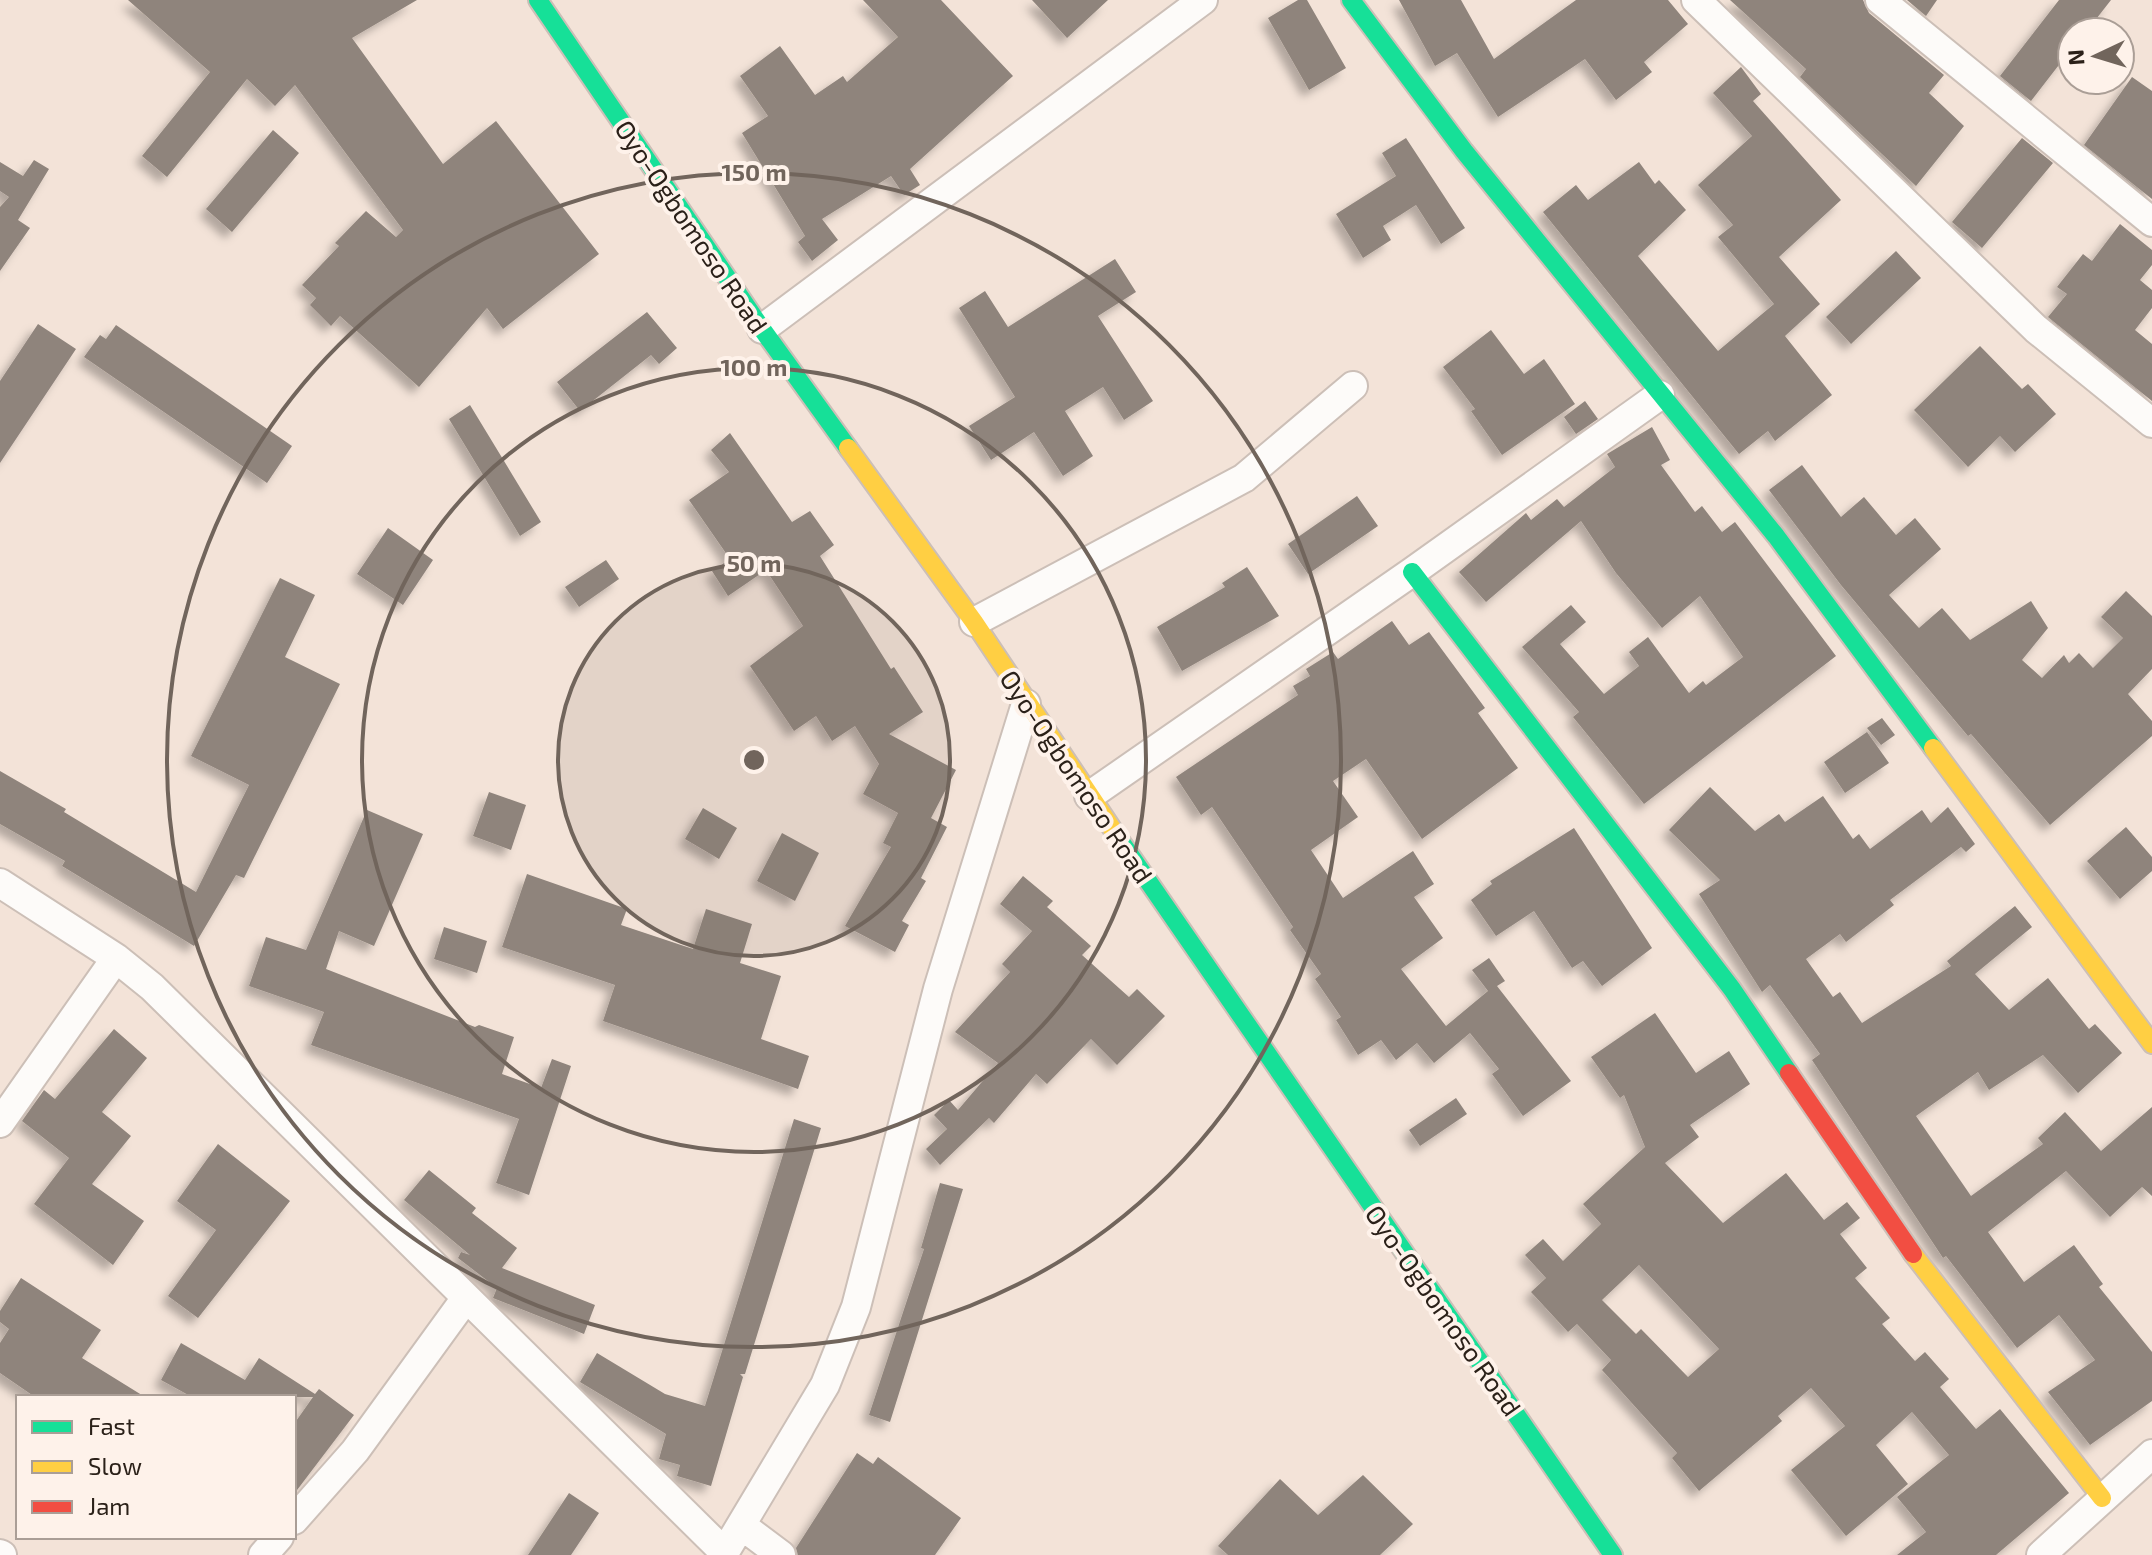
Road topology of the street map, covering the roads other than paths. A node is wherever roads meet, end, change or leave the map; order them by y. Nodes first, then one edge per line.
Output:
1 (538, 0) edge
2 (1203, 0) edge
3 (1351, 0) edge
4 (1696, 0) edge
5 (1880, 0) edge
6 (2152, 222) edge
7 (762, 329) junction
8 (1353, 386) dead end
9 (1660, 395) junction
10 (2152, 423) edge
11 (1412, 572) junction
12 (974, 622) junction
13 (1026, 704) junction
14 (1089, 796) junction
15 (0, 883) edge
16 (116, 958) junction
17 (2152, 1044) edge
18 (0, 1123) edge
19 (466, 1298) junction
20 (2152, 1454) edge
21 (2102, 1498) junction
22 (296, 1518) edge
23 (741, 1525) junction
24 (277, 1539) edge
25 (723, 1554) edge
26 (263, 1555) edge
27 (781, 1555) edge
28 (1613, 1555) edge
29 (2041, 1555) edge

1 - 7 main road, Oyo-Ogbomoso Road
2 - 7 street
3 - 9 main road
4 - 10 street
5 - 6 street
7 - 12 main road, Oyo-Ogbomoso Road
8 - 12 street
9 - 11 street
9 - 17 main road
11 - 14 street
11 - 21 main road
12 - 13 main road, Oyo-Ogbomoso Road
13 - 14 main road, Oyo-Ogbomoso Road
13 - 23 street
14 - 28 main road, Oyo-Ogbomoso Road
15 - 16 street
16 - 18 street
16 - 19 street
19 - 22 street
19 - 25 street
20 - 21 street
21 - 29 street
23 - 25 street
23 - 27 street
24 - 26 street

